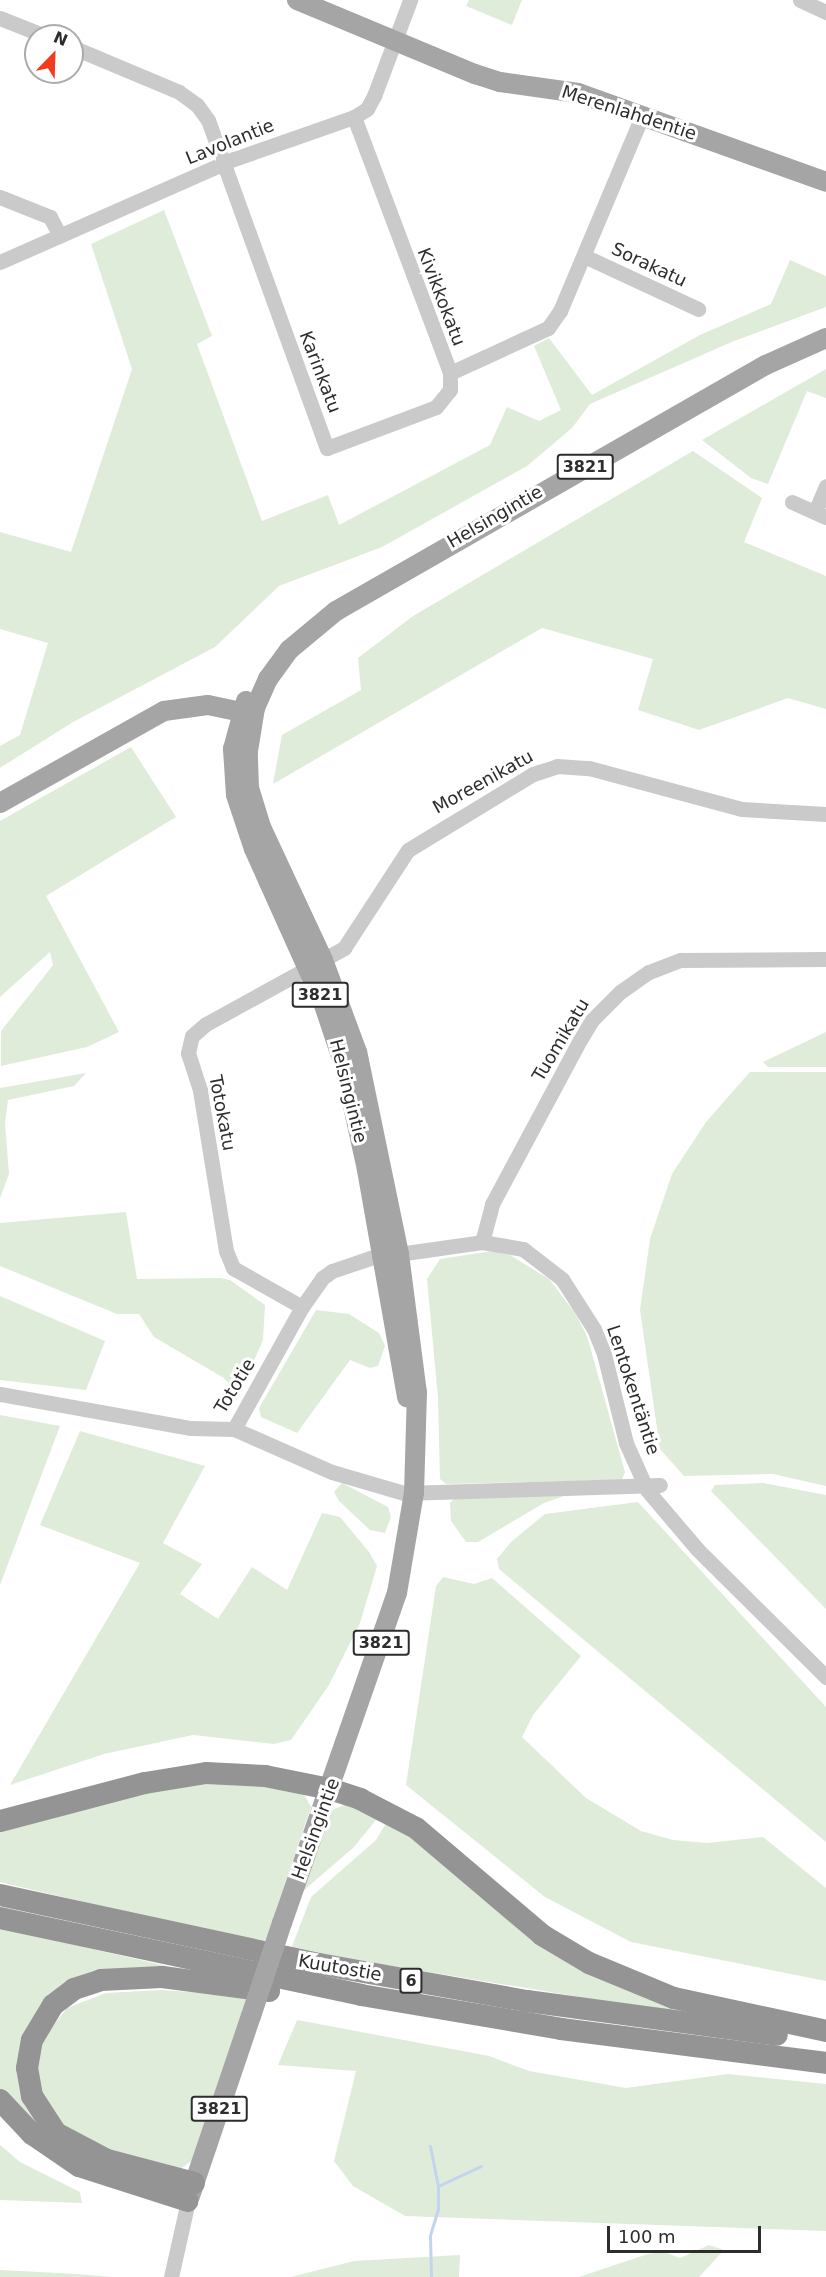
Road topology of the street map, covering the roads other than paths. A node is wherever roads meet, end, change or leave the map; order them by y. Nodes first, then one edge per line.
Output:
1 (297, 0) edge
2 (411, 0) edge
3 (800, 0) edge
4 (826, 12) edge
5 (0, 18) edge
6 (24, 28) edge
7 (396, 41) junction
8 (84, 52) edge
9 (642, 116) junction
10 (354, 117) junction
11 (223, 165) junction
12 (826, 182) edge
13 (0, 197) edge
14 (60, 236) junction
15 (584, 256) junction
16 (0, 262) edge
17 (698, 309) dead end
18 (826, 338) edge
19 (826, 350) edge
20 (450, 373) junction
21 (719, 393) junction
22 (826, 486) edge
23 (792, 502) dead end
24 (820, 514) edge
25 (243, 719) junction
26 (0, 803) edge
27 (826, 814) edge
28 (826, 960) edge
29 (316, 964) junction
30 (482, 1242) junction
31 (390, 1256) junction
32 (302, 1307) junction
33 (0, 1394) edge
34 (234, 1429) junction
35 (652, 1484) junction
36 (414, 1493) junction
37 (826, 1677) edge
38 (330, 1789) junction
39 (0, 1821) edge
40 (0, 1895) edge
41 (0, 1918) edge
42 (561, 2029) junction
43 (826, 2031) edge
44 (826, 2041) edge
45 (826, 2063) edge
46 (0, 2100) edge
47 (191, 2192) junction
48 (171, 2277) edge

1 - 7 main road, Merenlahdentie
2 - 7 street, Lavolantie
3 - 4 street
5 - 6 street
7 - 9 main road, Merenlahdentie
7 - 10 street, Lavolantie
8 - 11 street
9 - 12 main road, Merenlahdentie
9 - 15 street, Kivikkokatu
10 - 11 street, Lavolantie
10 - 20 street, Kivikkokatu
11 - 14 street, Lavolantie
11 - 20 street, Karinkatu
13 - 14 street
14 - 16 street, Lavolantie
15 - 17 street, Sorakatu
15 - 20 street, Kivikkokatu
18 - 21 main road, Helsingintie / 3821
19 - 21 main road, Helsingintie / 3821
21 - 25 main road, Helsingintie / 3821
22 - 24 street
23 - 24 street
25 - 26 main road
25 - 29 main road, Helsingintie / 3821
27 - 29 street, Moreenikatu
28 - 30 street, Tuomikatu
29 - 31 main road, Helsingintie / 3821
29 - 32 street, Totokatu
30 - 31 street, Lentokentäntie
30 - 35 street, Lentokentäntie
31 - 32 street, Tototie
31 - 36 main road, Helsingintie / 3821
32 - 34 street, Tototie
33 - 34 street, Tototie
34 - 36 street
35 - 36 street
35 - 37 street, Lentokentäntie
36 - 38 main road, Helsingintie / 3821
38 - 39 highway
38 - 43 highway
38 - 47 main road, Helsingintie / 3821, bridge
40 - 44 highway, Kuutostie / 6
41 - 42 highway, Kuutostie / 6
42 - 45 highway, Kuutostie / 6
42 - 47 highway
46 - 47 highway
47 - 48 street

